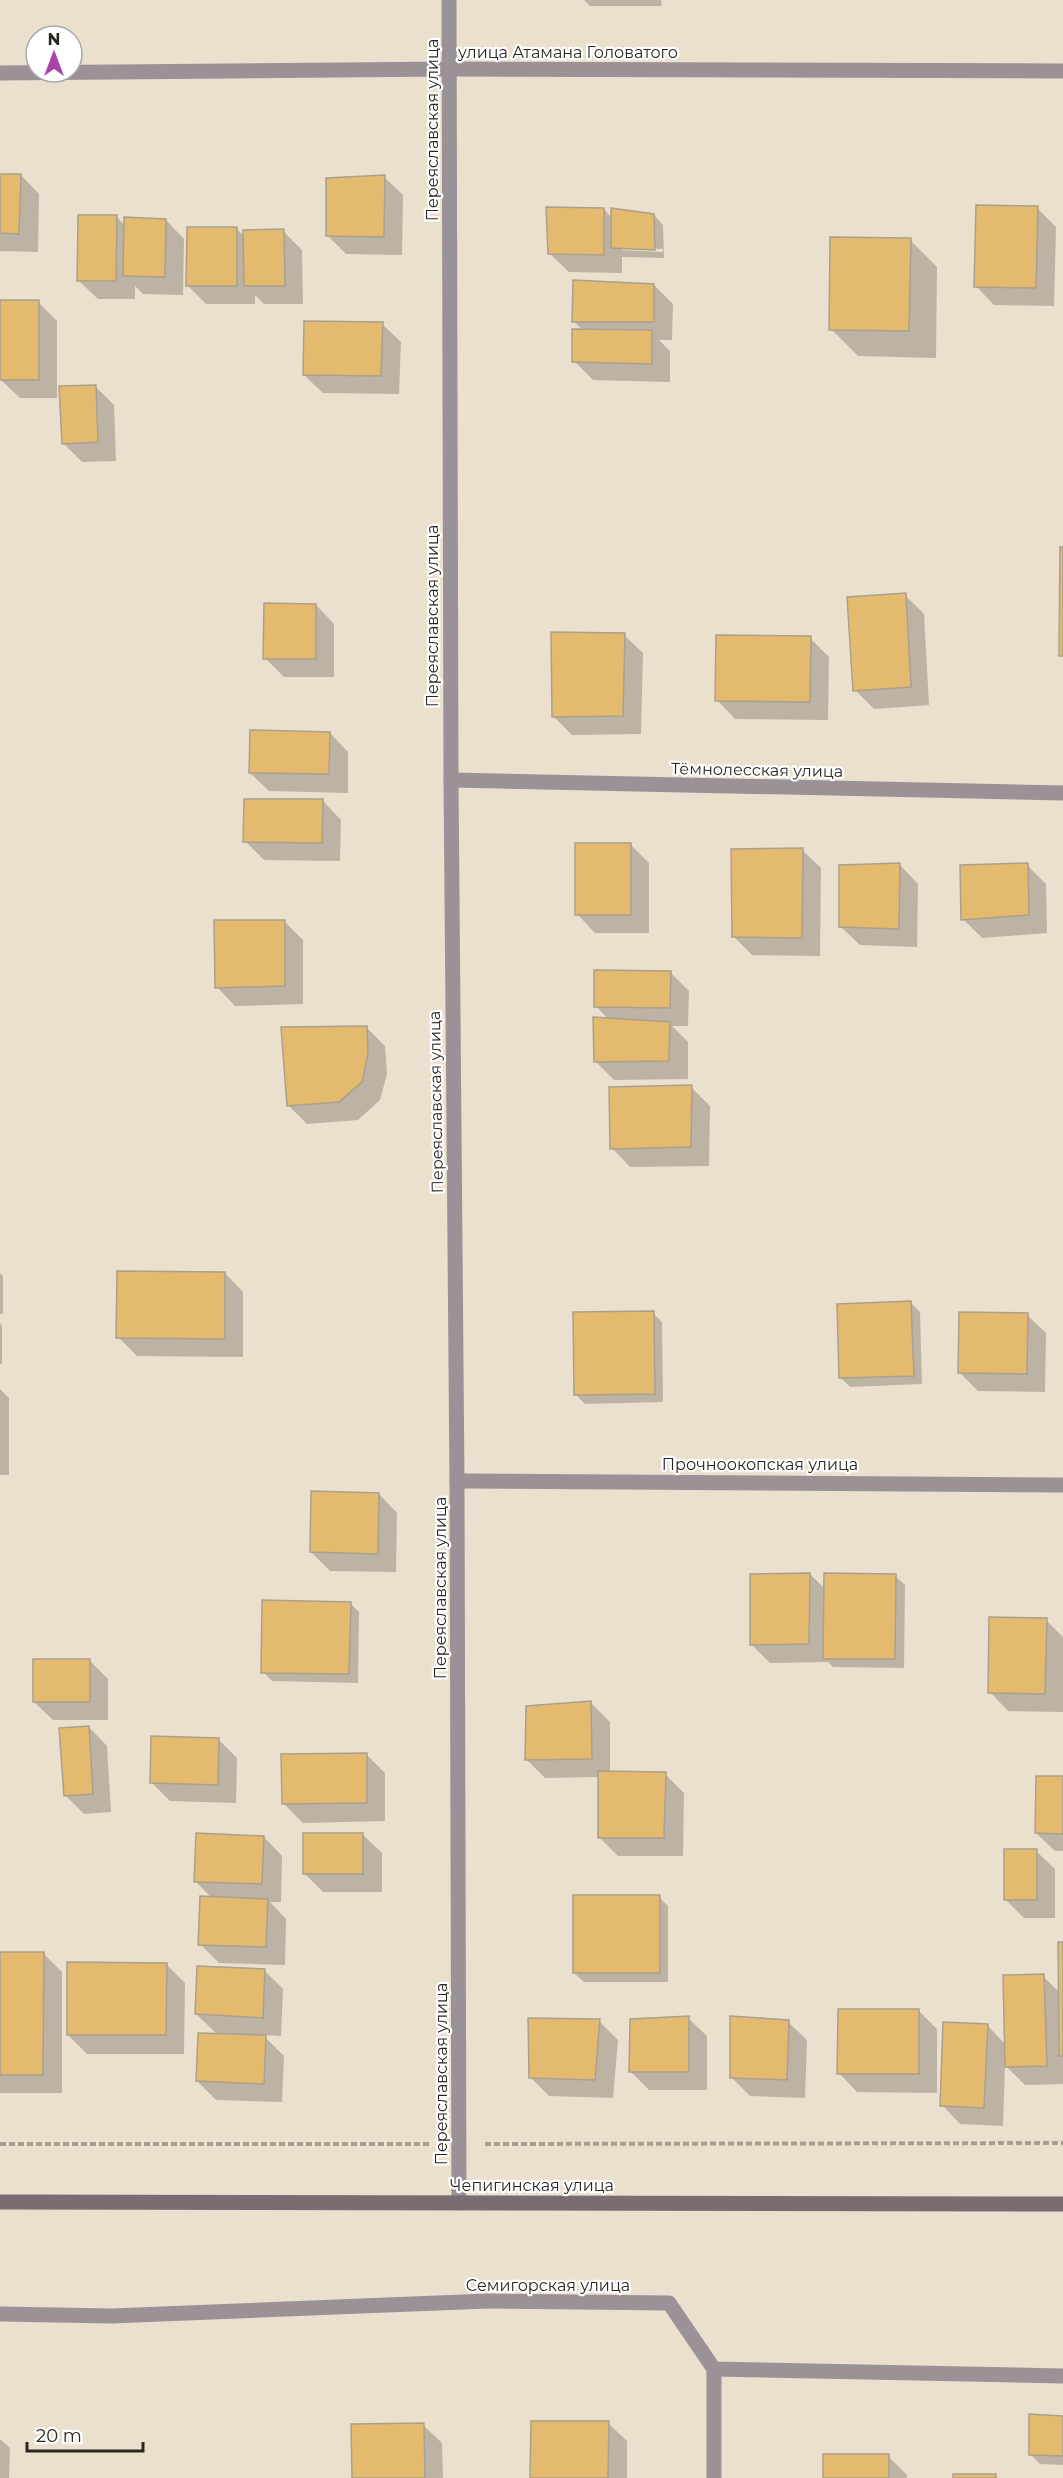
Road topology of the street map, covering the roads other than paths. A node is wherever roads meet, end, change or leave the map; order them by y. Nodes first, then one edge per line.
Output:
1 (449, 0) edge
2 (450, 69) junction
3 (1063, 71) edge
4 (0, 73) edge
5 (450, 780) junction
6 (1063, 794) edge
7 (457, 1481) junction
8 (1063, 1485) edge
9 (0, 2202) edge
10 (459, 2203) junction
11 (1063, 2204) edge
12 (0, 2314) edge
13 (714, 2369) junction
14 (1063, 2376) edge
15 (714, 2478) edge

1 - 2 street, Переяславская улица
2 - 3 street, улица Атамана Головатого
2 - 4 street, улица Атамана Головатого
2 - 5 street, Переяславская улица
5 - 6 street, Тёмнолесская улица
5 - 7 street, Переяславская улица
7 - 8 street, Прочноокопская улица
7 - 10 street, Переяславская улица
9 - 10 street, Чепигинская улица
10 - 11 street, Чепигинская улица
12 - 13 street, Семигорская улица
13 - 14 street
13 - 15 street

